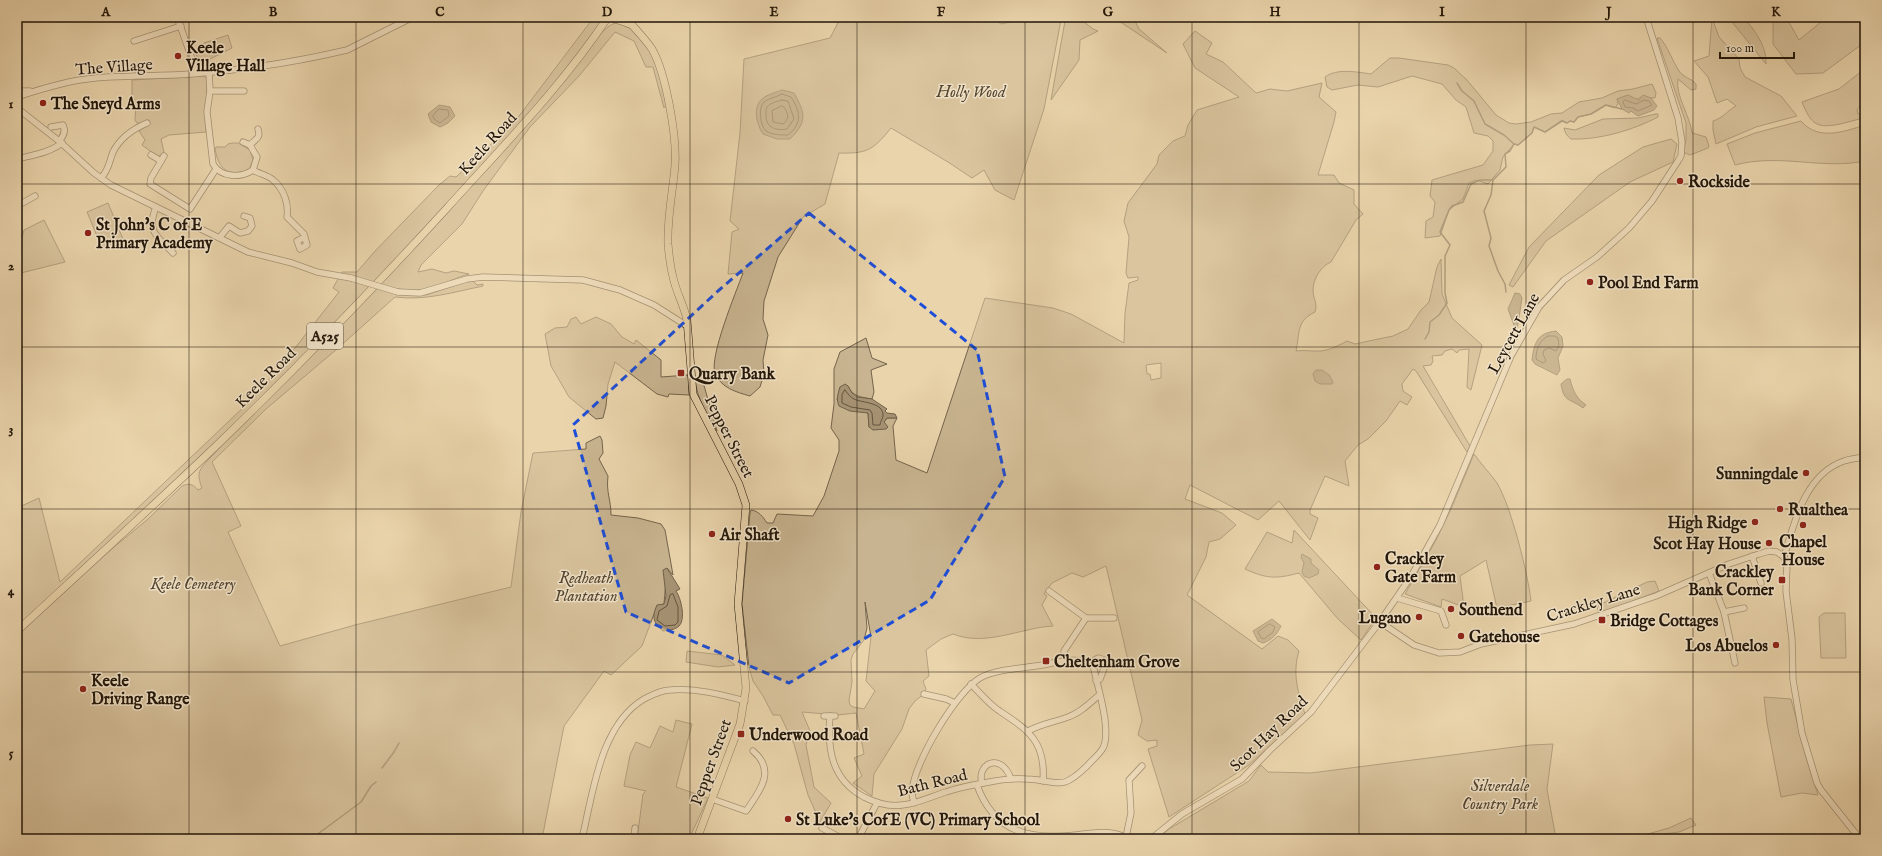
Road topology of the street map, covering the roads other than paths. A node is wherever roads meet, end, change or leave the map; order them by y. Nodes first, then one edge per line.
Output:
1 (177, 17) edge
2 (413, 17) edge
3 (608, 17) edge
4 (625, 17) edge
5 (1646, 17) edge
6 (632, 25) junction
7 (181, 26) junction
8 (134, 41) dead end
9 (209, 72) junction
10 (197, 73) junction
11 (17, 91) edge
12 (34, 91) junction
13 (210, 91) junction
14 (244, 91) dead end
15 (17, 98) edge
16 (17, 108) edge
17 (147, 123) dead end
18 (51, 127) dead end
19 (258, 129) dead end
20 (61, 142) junction
21 (243, 142) dead end
22 (250, 145) junction
23 (151, 155) dead end
24 (17, 159) edge
25 (216, 169) junction
26 (254, 170) junction
27 (101, 178) junction
28 (35, 196) dead end
29 (17, 206) edge
30 (156, 208) junction
31 (244, 216) dead end
32 (220, 237) junction
33 (305, 237) dead end
34 (173, 253) dead end
35 (687, 326) junction
36 (1865, 457) edge
37 (1752, 556) junction
38 (1784, 557) junction
39 (1709, 573) junction
40 (1761, 583) dead end
41 (1049, 591) dead end
42 (1397, 598) junction
43 (1744, 608) dead end
44 (1724, 612) junction
45 (1086, 618) junction
46 (1114, 618) dead end
47 (1381, 621) junction
48 (1446, 625) dead end
49 (17, 631) edge
50 (1064, 662) junction
51 (1735, 663) dead end
52 (1092, 664) junction
53 (1096, 681) junction
54 (971, 684) junction
55 (924, 694) dead end
56 (1099, 695) junction
57 (744, 701) junction
58 (955, 703) junction
59 (830, 716) dead end
60 (1028, 731) junction
61 (753, 751) dead end
62 (1142, 766) dead end
63 (1011, 779) junction
64 (1043, 781) junction
65 (979, 784) junction
66 (712, 799) junction
67 (877, 803) junction
68 (914, 803) junction
69 (822, 828) dead end
70 (1058, 838) edge
71 (1127, 838) edge
72 (582, 839) edge
73 (697, 839) edge
74 (843, 839) edge
75 (858, 839) edge
76 (1150, 839) edge
77 (1860, 839) edge

1 - 7 street
2 - 9 street, The Village
3 - 6 main road, Pepper Street
3 - 49 main road, Keele Road / A525
4 - 6 main road, Pepper Street
5 - 42 street, Leycett Lane
6 - 35 main road, Pepper Street
7 - 8 street
7 - 10 street
9 - 10 street, The Village
9 - 13 street
10 - 12 street, The Village
11 - 12 street, The Village
12 - 15 street, The Village
13 - 14 street
13 - 25 street
16 - 20 street
17 - 27 street
18 - 20 street
19 - 22 street
20 - 24 street
20 - 27 street
21 - 22 street
22 - 26 street
23 - 25 street
25 - 26 street
26 - 33 street
27 - 30 street
28 - 29 street
30 - 32 street
30 - 34 street
31 - 32 street
32 - 35 street, bridge
35 - 57 main road, Pepper Street
36 - 38 street
37 - 38 street, Crackley Lane
37 - 39 street, Crackley Lane
37 - 40 street
38 - 77 street
39 - 44 street
39 - 47 street, Crackley Lane
41 - 45 street
42 - 47 street, Leycett Lane
42 - 48 street
43 - 44 street
44 - 51 street
45 - 46 street
45 - 50 street
47 - 76 street, Scot Hay Road
50 - 52 street
50 - 54 street
52 - 53 street, Bath Road
52 - 53 street
53 - 56 street, Bath Road
54 - 58 street
54 - 60 street
55 - 58 street
56 - 60 street
56 - 64 street, Bath Road
57 - 66 main road, Pepper Street
57 - 72 street
58 - 68 street
59 - 67 street, Bath Road
60 - 64 street
61 - 66 street
62 - 71 street
63 - 64 street, Bath Road
63 - 65 street, Bath Road
63 - 65 street, Bath Road
65 - 68 street, Bath Road
65 - 70 street
66 - 73 main road, Pepper Street
67 - 68 street, Bath Road
67 - 75 street
69 - 74 street
70 - 71 street

